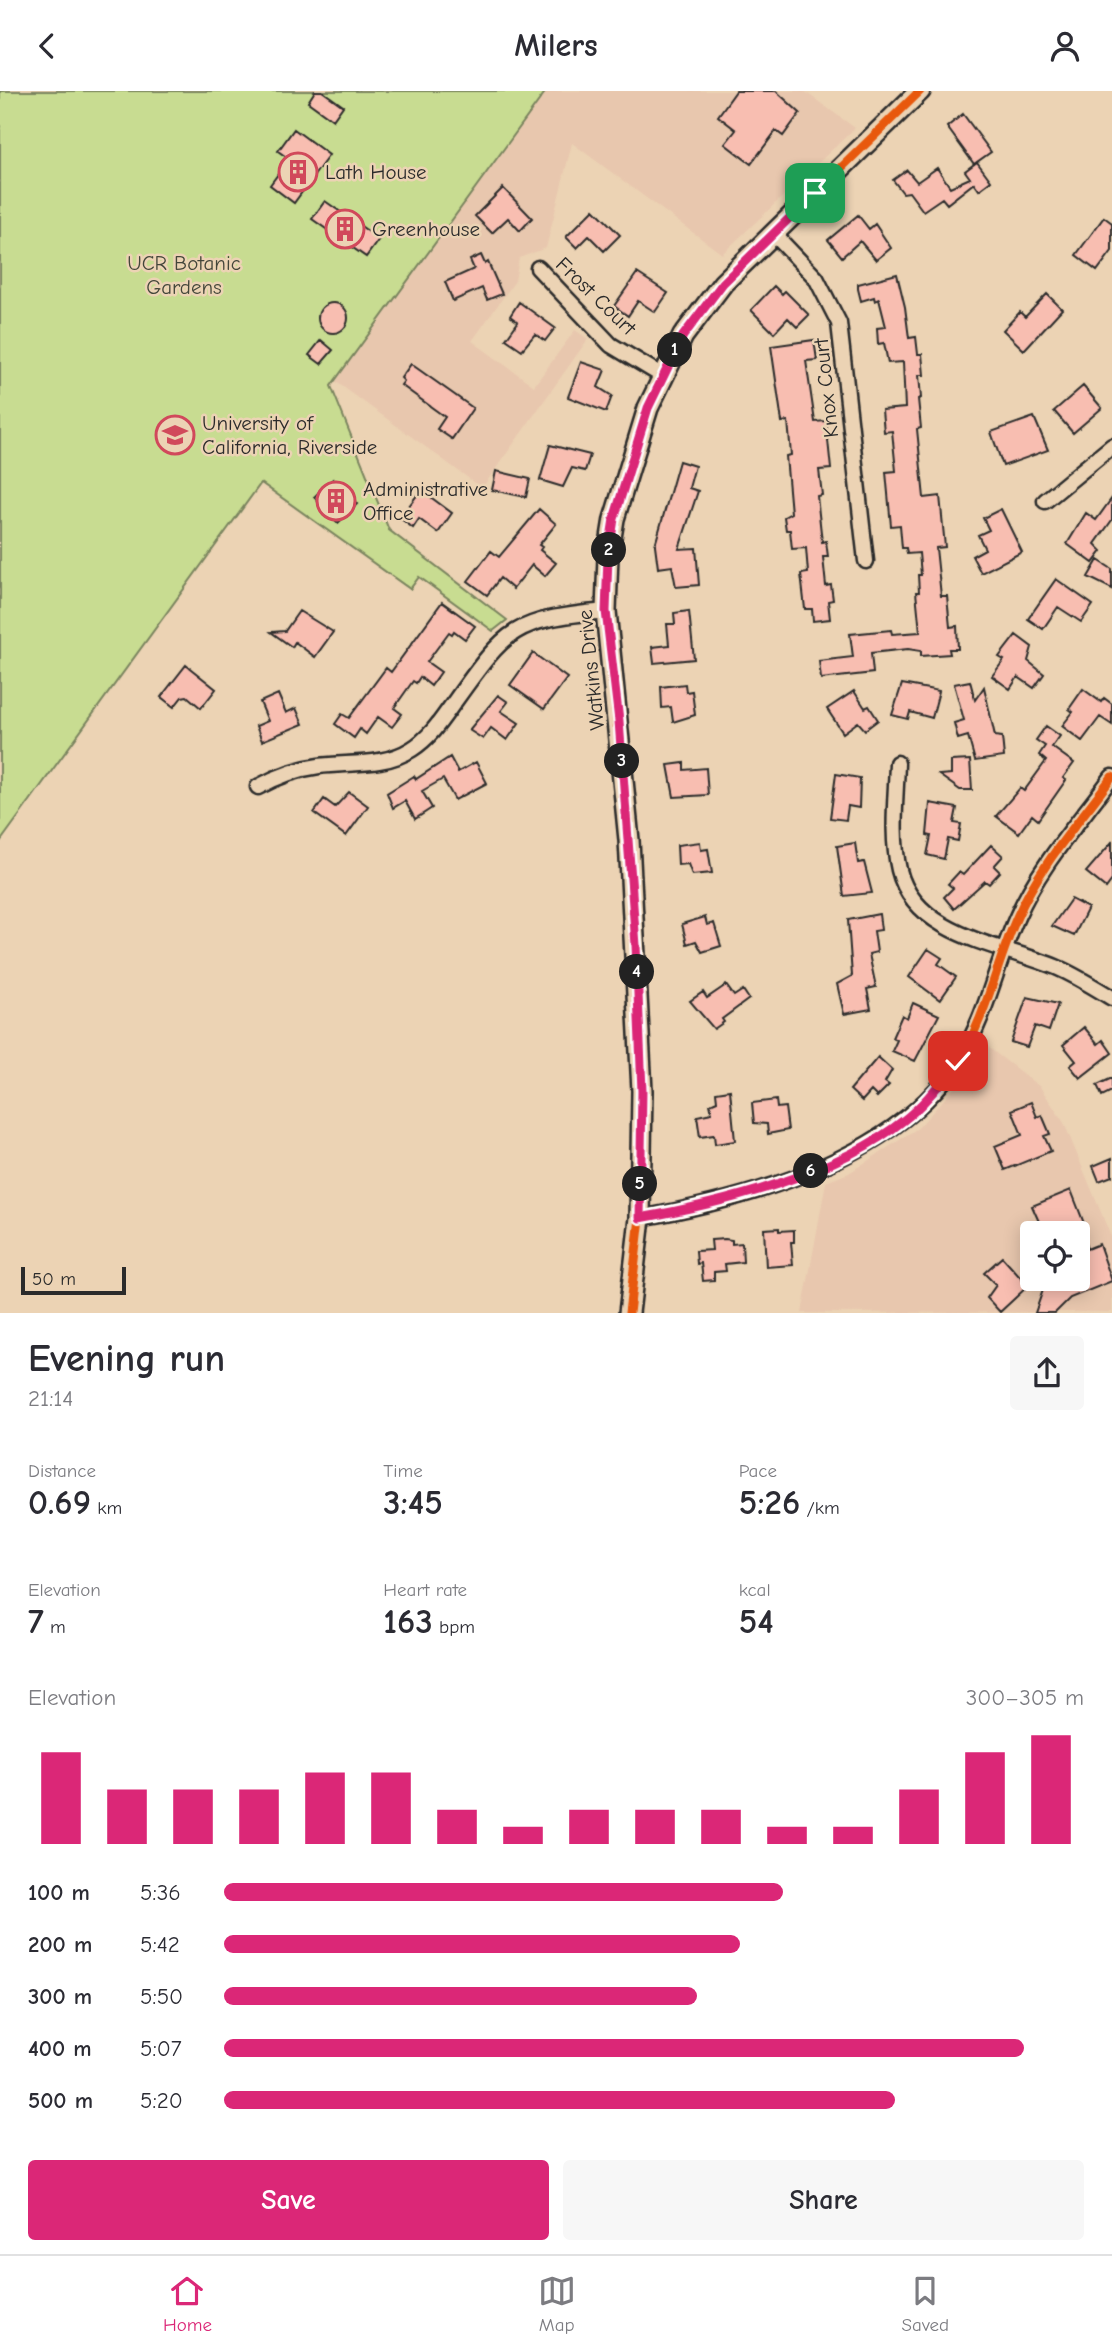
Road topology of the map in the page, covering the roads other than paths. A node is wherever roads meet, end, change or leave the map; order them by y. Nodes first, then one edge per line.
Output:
1 (920, 91) edge
2 (773, 233) junction
3 (538, 268) dead end
4 (662, 375) junction
5 (1112, 446) edge
6 (1045, 501) dead end
7 (866, 561) dead end
8 (606, 611) junction
9 (897, 763) dead end
10 (1112, 777) edge
11 (258, 787) dead end
12 (1005, 949) junction
13 (1112, 998) edge
14 (640, 1218) junction
15 (629, 1313) edge

1 - 2 main road, Watkins Drive
2 - 4 main road, Watkins Drive
2 - 7 street, Knox Court
3 - 4 street, Frost Court
4 - 8 main road, Watkins Drive
5 - 6 street
8 - 11 street
8 - 14 main road, Watkins Drive
9 - 12 street
10 - 12 street
12 - 13 street
12 - 14 street
14 - 15 main road, Watkins Drive

